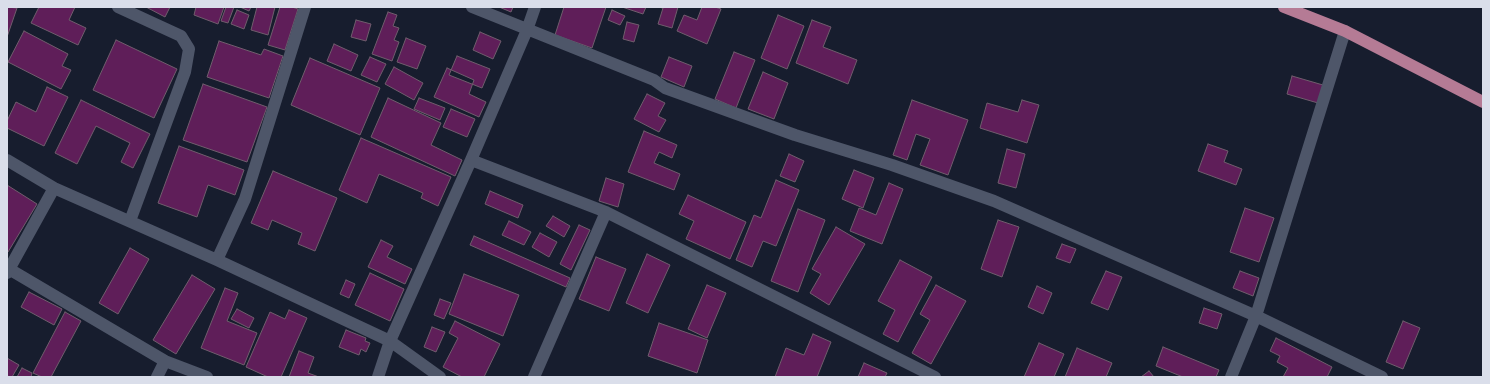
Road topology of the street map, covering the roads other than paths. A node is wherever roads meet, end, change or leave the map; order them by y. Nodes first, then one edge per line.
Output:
1 (118, 7) edge
2 (305, 7) edge
3 (472, 7) edge
4 (535, 7) edge
5 (1284, 7) edge
6 (527, 30) junction
7 (1345, 30) junction
8 (1483, 102) edge
9 (7, 160) edge
10 (471, 160) junction
11 (54, 188) junction
12 (606, 212) junction
13 (130, 221) junction
14 (217, 260) junction
15 (8, 271) edge
16 (1256, 316) junction
17 (390, 341) junction
18 (164, 361) junction
19 (157, 377) edge
20 (207, 377) edge
21 (378, 377) edge
22 (440, 377) edge
23 (534, 377) edge
24 (935, 377) edge
25 (1230, 377) edge
26 (1382, 377) edge

1 - 13 street
2 - 14 street
3 - 6 street
4 - 6 street
5 - 7 main road
6 - 10 street
6 - 16 street
7 - 8 main road
7 - 16 street
9 - 11 street
10 - 12 street
10 - 17 street
11 - 13 street
11 - 15 street
12 - 23 street
12 - 24 street
13 - 14 street
14 - 17 street
15 - 18 street
16 - 25 street
16 - 26 street
17 - 21 street
17 - 22 street
18 - 19 street
18 - 20 street

